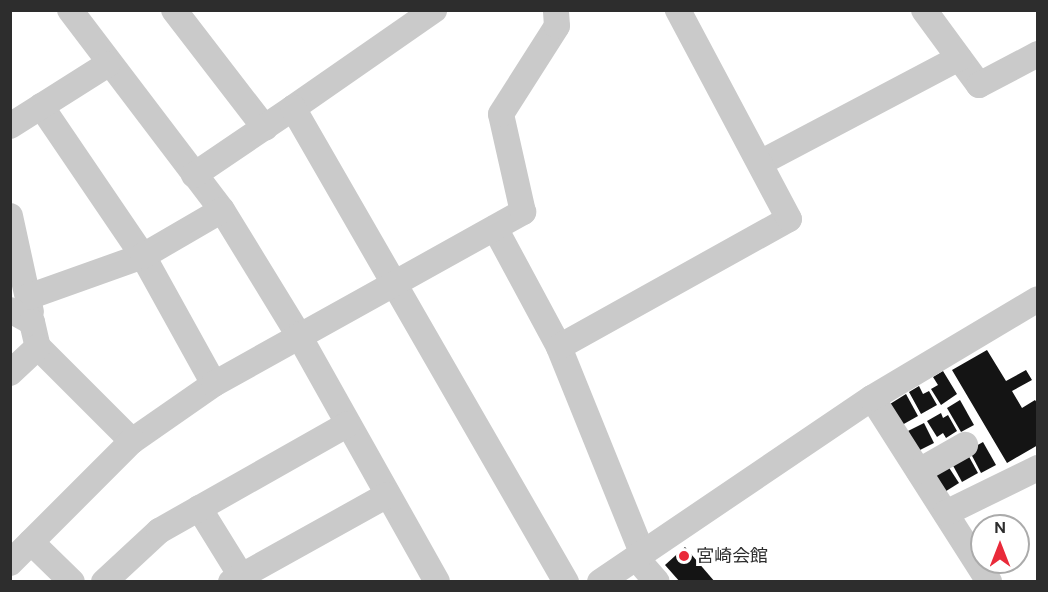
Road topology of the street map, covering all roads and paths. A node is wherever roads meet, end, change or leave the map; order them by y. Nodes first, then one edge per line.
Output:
1 (174, 10) edge
2 (434, 10) edge
3 (556, 10) edge
4 (678, 10) edge
5 (924, 10) edge
6 (73, 12) edge
7 (1038, 54) edge
8 (959, 58) junction
9 (108, 64) junction
10 (41, 106) junction
11 (293, 108) junction
12 (10, 126) edge
13 (265, 128) junction
14 (760, 163) junction
15 (194, 175) junction
16 (222, 210) junction
17 (10, 216) edge
18 (495, 228) junction
19 (143, 256) junction
20 (397, 282) junction
21 (1038, 299) edge
22 (19, 310) edge
23 (298, 334) junction
24 (38, 347) junction
25 (559, 347) junction
26 (10, 373) edge
27 (214, 384) junction
28 (872, 398) junction
29 (348, 424) junction
30 (132, 441) junction
31 (965, 445) dead end
32 (1038, 468) edge
33 (919, 471) junction
34 (387, 495) junction
35 (199, 508) junction
36 (946, 513) junction
37 (31, 542) junction
38 (640, 557) junction
39 (10, 563) edge
40 (235, 578) edge
41 (72, 582) edge
42 (104, 582) edge
43 (437, 582) edge
44 (566, 582) edge
45 (600, 582) edge
46 (657, 582) edge
47 (989, 582) edge

1 - 13 street
2 - 11 street
3 - 18 street
4 - 14 street
5 - 8 street
6 - 9 street
7 - 8 street
8 - 14 street
9 - 10 street
9 - 15 street
10 - 12 street
10 - 19 street
11 - 13 street
11 - 20 street
13 - 15 street
14 - 25 street
15 - 16 street
16 - 19 street
16 - 23 street
17 - 22 street
18 - 20 street
18 - 25 street
19 - 22 street
19 - 27 street
20 - 23 street
20 - 44 street
21 - 28 street
22 - 24 street
23 - 27 street
23 - 29 street
24 - 26 street
24 - 30 street
25 - 38 street
27 - 30 street
28 - 33 street
28 - 38 street
29 - 34 street
29 - 35 street
30 - 37 street
31 - 33 street
32 - 36 street
33 - 36 street
34 - 40 street
34 - 43 street
35 - 40 street
35 - 42 street
36 - 47 street
37 - 39 street
37 - 41 street
38 - 45 street
38 - 46 street

